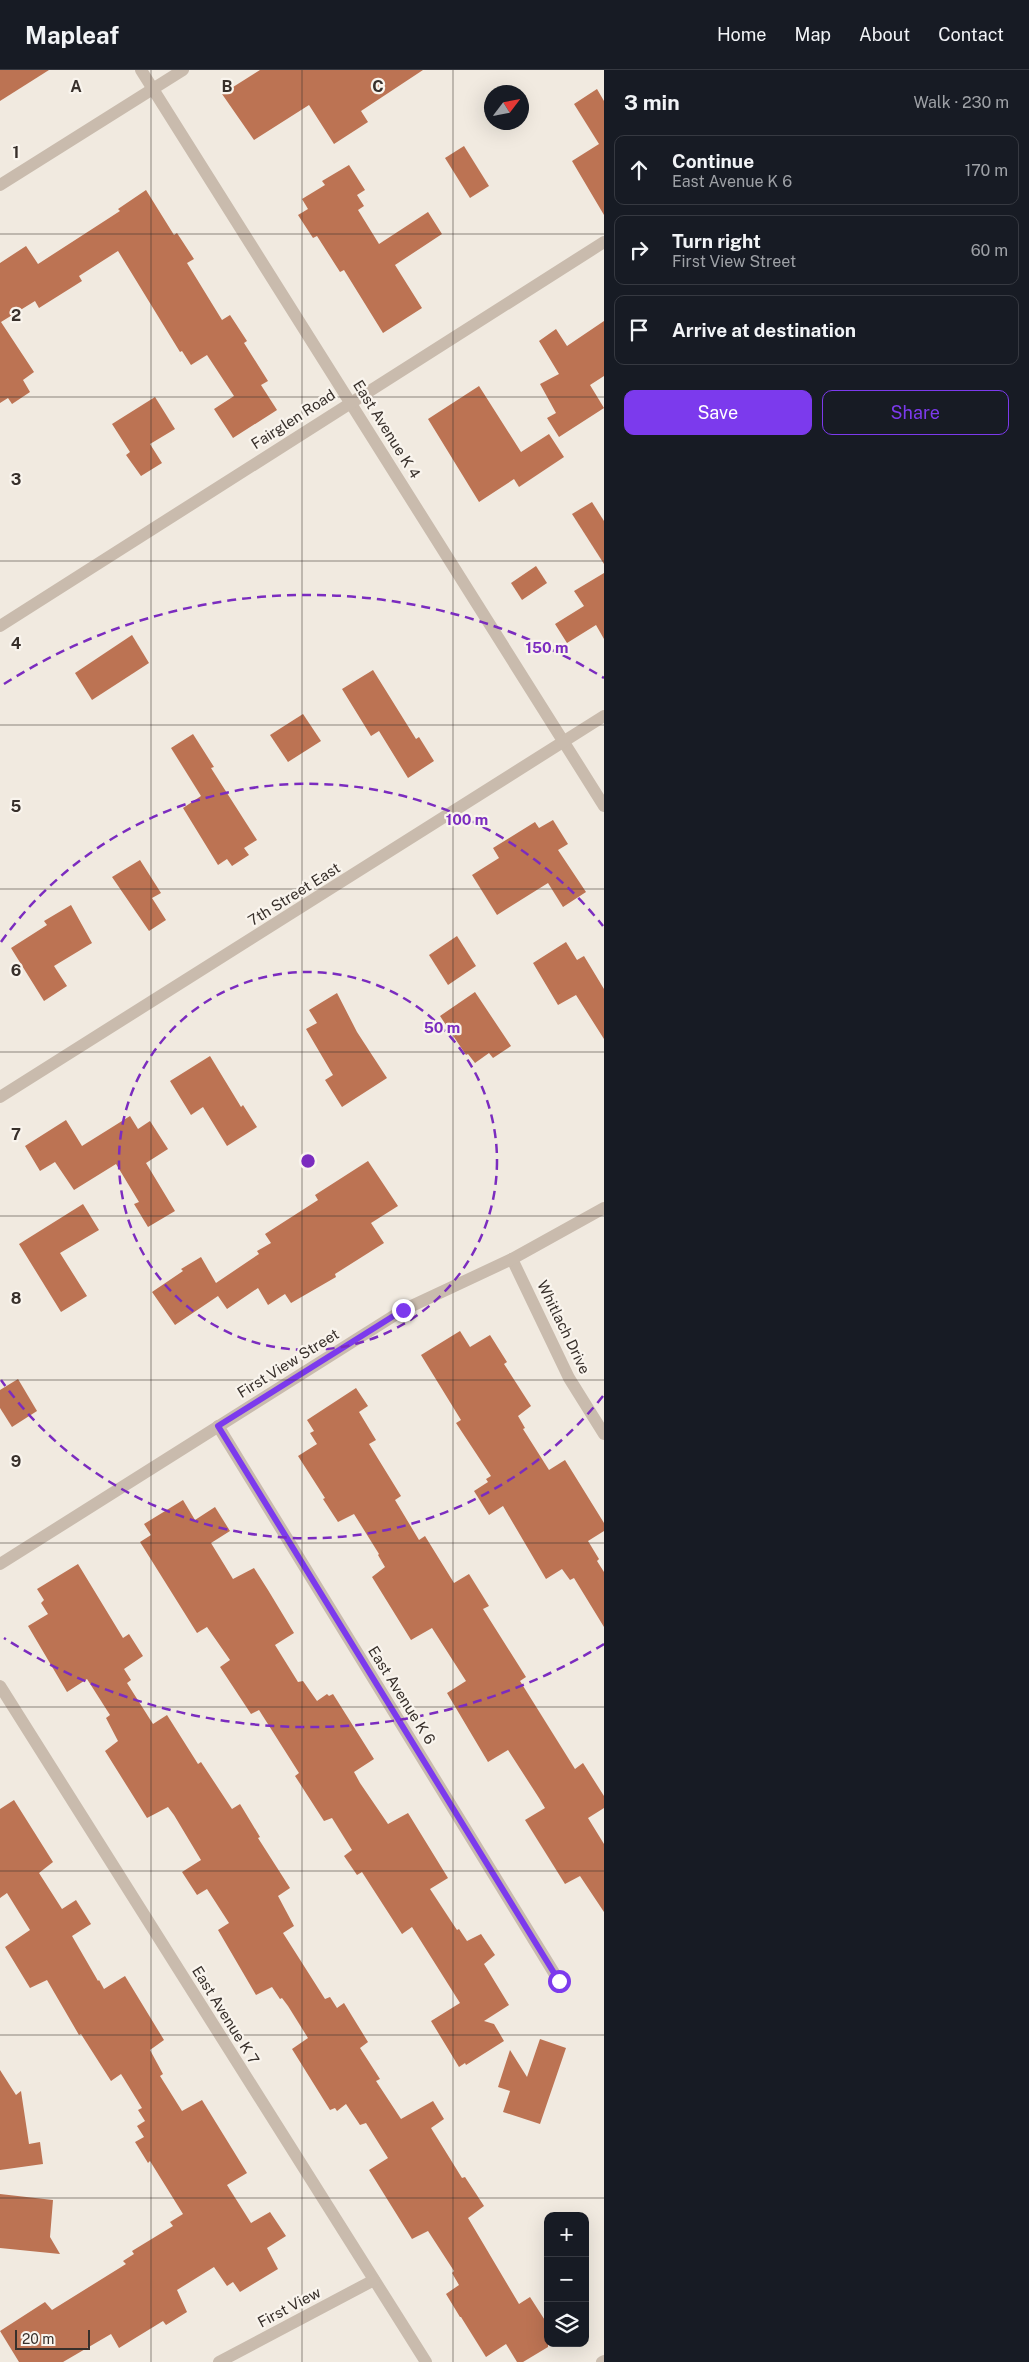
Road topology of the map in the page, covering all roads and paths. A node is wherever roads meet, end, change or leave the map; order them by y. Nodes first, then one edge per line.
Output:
1 (141, 70) edge
2 (183, 70) edge
3 (153, 88) junction
4 (0, 185) edge
5 (604, 242) edge
6 (350, 402) junction
7 (0, 626) edge
8 (604, 716) edge
9 (563, 742) junction
10 (604, 806) edge
11 (0, 1097) edge
12 (604, 1208) edge
13 (512, 1259) junction
14 (218, 1426) junction
15 (604, 1434) edge
16 (0, 1564) edge
17 (0, 1686) edge
18 (559, 1981) dead end
19 (374, 2280) junction
20 (219, 2362) edge
21 (426, 2362) edge

1 - 3 street, East Avenue K 4
2 - 3 street
3 - 4 street
3 - 6 street, East Avenue K 4
5 - 6 street, Fairglen Road
6 - 7 street, Fairglen Road
6 - 9 street, East Avenue K 4
8 - 9 street, 7th Street East
9 - 10 street, East Avenue K 4
9 - 11 street, 7th Street East
12 - 13 street, First View Street
13 - 14 street, First View Street
13 - 15 street, Whitlach Drive
14 - 16 street, First View Street
14 - 18 street, East Avenue K 6
17 - 19 street, East Avenue K 7
19 - 20 street, First View
19 - 21 street, East Avenue K 7

